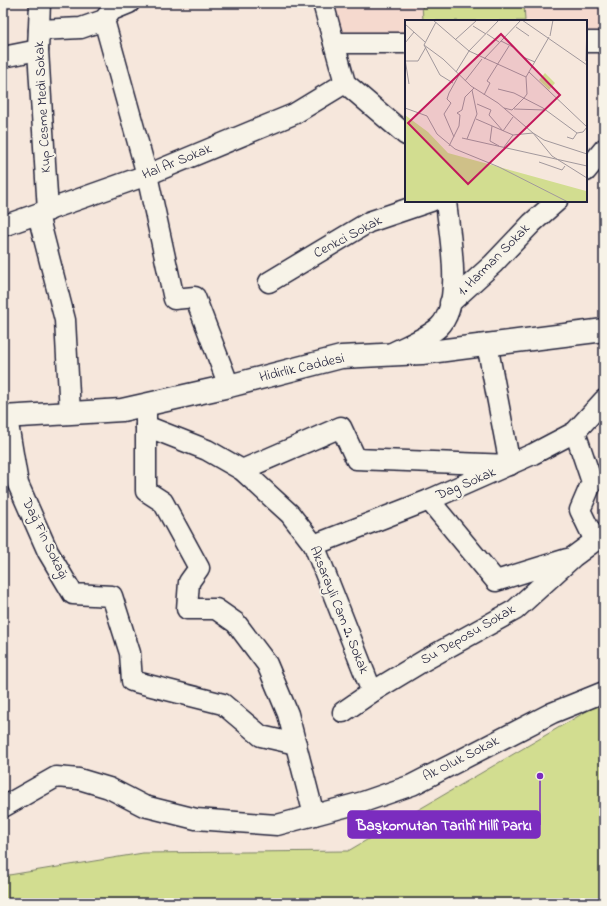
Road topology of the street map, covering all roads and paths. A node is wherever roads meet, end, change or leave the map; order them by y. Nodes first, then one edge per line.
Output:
1 (40, 3) edge
2 (129, 3) edge
3 (323, 3) edge
4 (104, 20) junction
5 (39, 30) junction
6 (587, 42) edge
7 (604, 42) edge
8 (334, 43) junction
9 (405, 43) edge
10 (38, 50) junction
11 (3, 57) edge
12 (345, 83) junction
13 (405, 135) edge
14 (604, 149) edge
15 (587, 154) edge
16 (587, 170) edge
17 (147, 174) junction
18 (428, 202) edge
19 (446, 202) edge
20 (556, 202) edge
21 (43, 213) junction
22 (3, 226) edge
23 (269, 282) dead end
24 (450, 303) junction
25 (604, 330) edge
26 (487, 344) junction
27 (390, 354) junction
28 (229, 386) junction
29 (604, 400) edge
30 (146, 405) junction
31 (70, 413) junction
32 (5, 418) edge
33 (146, 426) junction
34 (575, 432) junction
35 (510, 465) junction
36 (242, 470) junction
37 (11, 486) edge
38 (429, 500) junction
39 (599, 537) edge
40 (314, 546) junction
41 (573, 557) junction
42 (372, 692) junction
43 (604, 692) edge
44 (343, 712) dead end
45 (296, 744) junction
46 (3, 807) edge
47 (314, 815) junction

1 - 5 street, Kup Cesme Medi Sokak
2 - 4 street
3 - 8 street
4 - 5 street
4 - 17 street
5 - 10 street, Kup Cesme Medi Sokak
6 - 7 street
8 - 9 street
8 - 12 street
10 - 11 street
10 - 21 street, Kup Cesme Medi Sokak
12 - 13 street
12 - 17 street, Hal Ar Sokak
14 - 15 street
14 - 16 street
17 - 21 street, Hal Ar Sokak
17 - 28 street
18 - 23 street, Cenkci Sokak
19 - 24 street
20 - 24 street, 1. Harman Sokak
21 - 22 street, Hal Ar Sokak
21 - 31 street, Kup Cesme Medi Sokak
24 - 27 street
25 - 26 street, Hidirlik Caddesi
26 - 27 street, Hidirlik Caddesi
26 - 35 street
27 - 28 street, Hidirlik Caddesi
28 - 30 street, Hidirlik Caddesi
29 - 34 street, Dag Sokak
30 - 31 street, Hidirlik Caddesi
30 - 33 street
31 - 32 street, Hidirlik Caddesi
32 - 37 street, Dağ Fin Sokağı
33 - 36 street, Aksarayli Cam 2. Sokak
33 - 45 street
34 - 35 street, Dag Sokak
34 - 39 street
35 - 36 street
35 - 38 street, Dag Sokak
36 - 40 street, Aksarayli Cam 2. Sokak
37 - 45 street, Dağ Fin Sokağı
38 - 40 street, Dag Sokak
38 - 41 street
39 - 41 street, Su Deposu Sokak
40 - 42 street, Aksarayli Cam 2. Sokak
41 - 42 street, Su Deposu Sokak
42 - 44 street, Su Deposu Sokak
43 - 47 street, Ak Oluk Sokak
45 - 47 street
46 - 47 street, Ak Oluk Sokak

